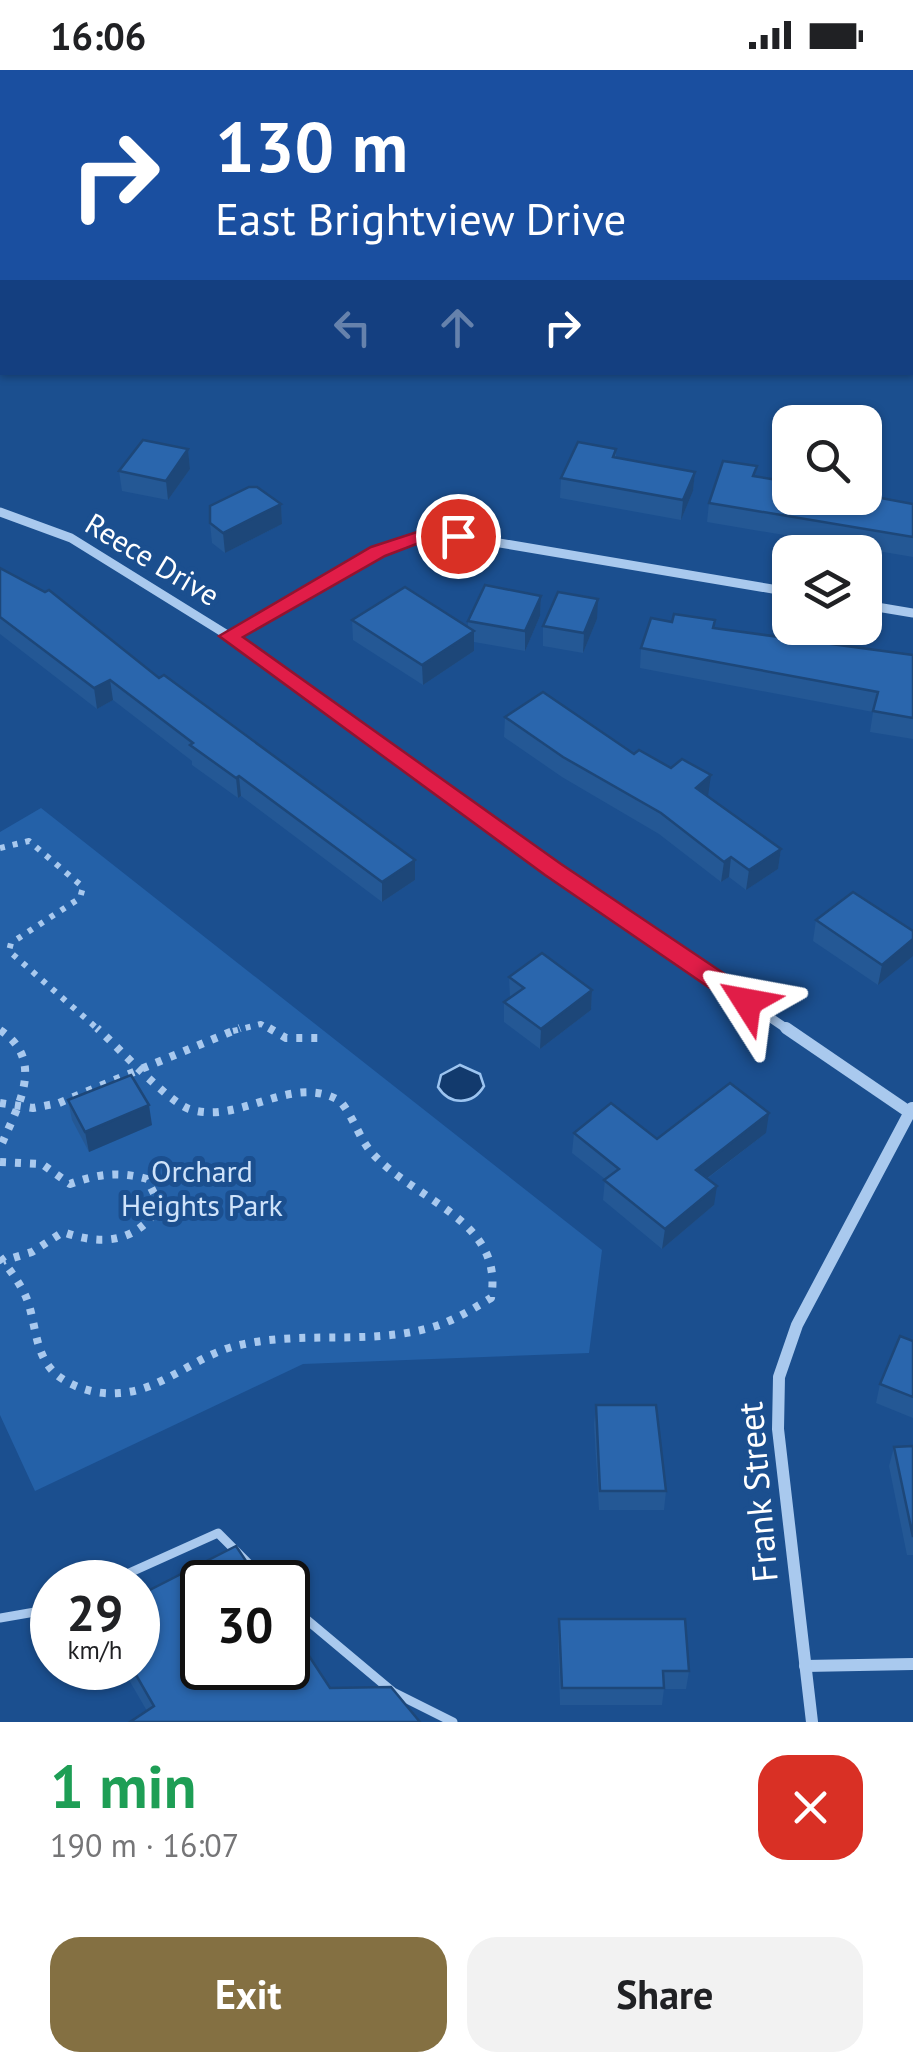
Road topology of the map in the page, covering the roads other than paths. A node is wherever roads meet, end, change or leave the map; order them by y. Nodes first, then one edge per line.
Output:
1 (0, 512) edge
2 (772, 589) edge
3 (882, 608) edge
4 (913, 613) edge
5 (229, 636) junction
6 (911, 1110) edge
7 (157, 1560) edge
8 (245, 1560) edge
9 (30, 1612) edge
10 (0, 1618) edge
11 (310, 1622) edge
12 (913, 1664) edge
13 (805, 1666) junction
14 (453, 1722) edge
15 (812, 1722) edge

1 - 5 street, Reece Drive
2 - 5 street
3 - 4 street
5 - 6 street, Reece Drive
6 - 13 street, Frank Street
7 - 8 lane
9 - 10 lane
11 - 14 lane
12 - 13 street
13 - 15 street, Frank Street

